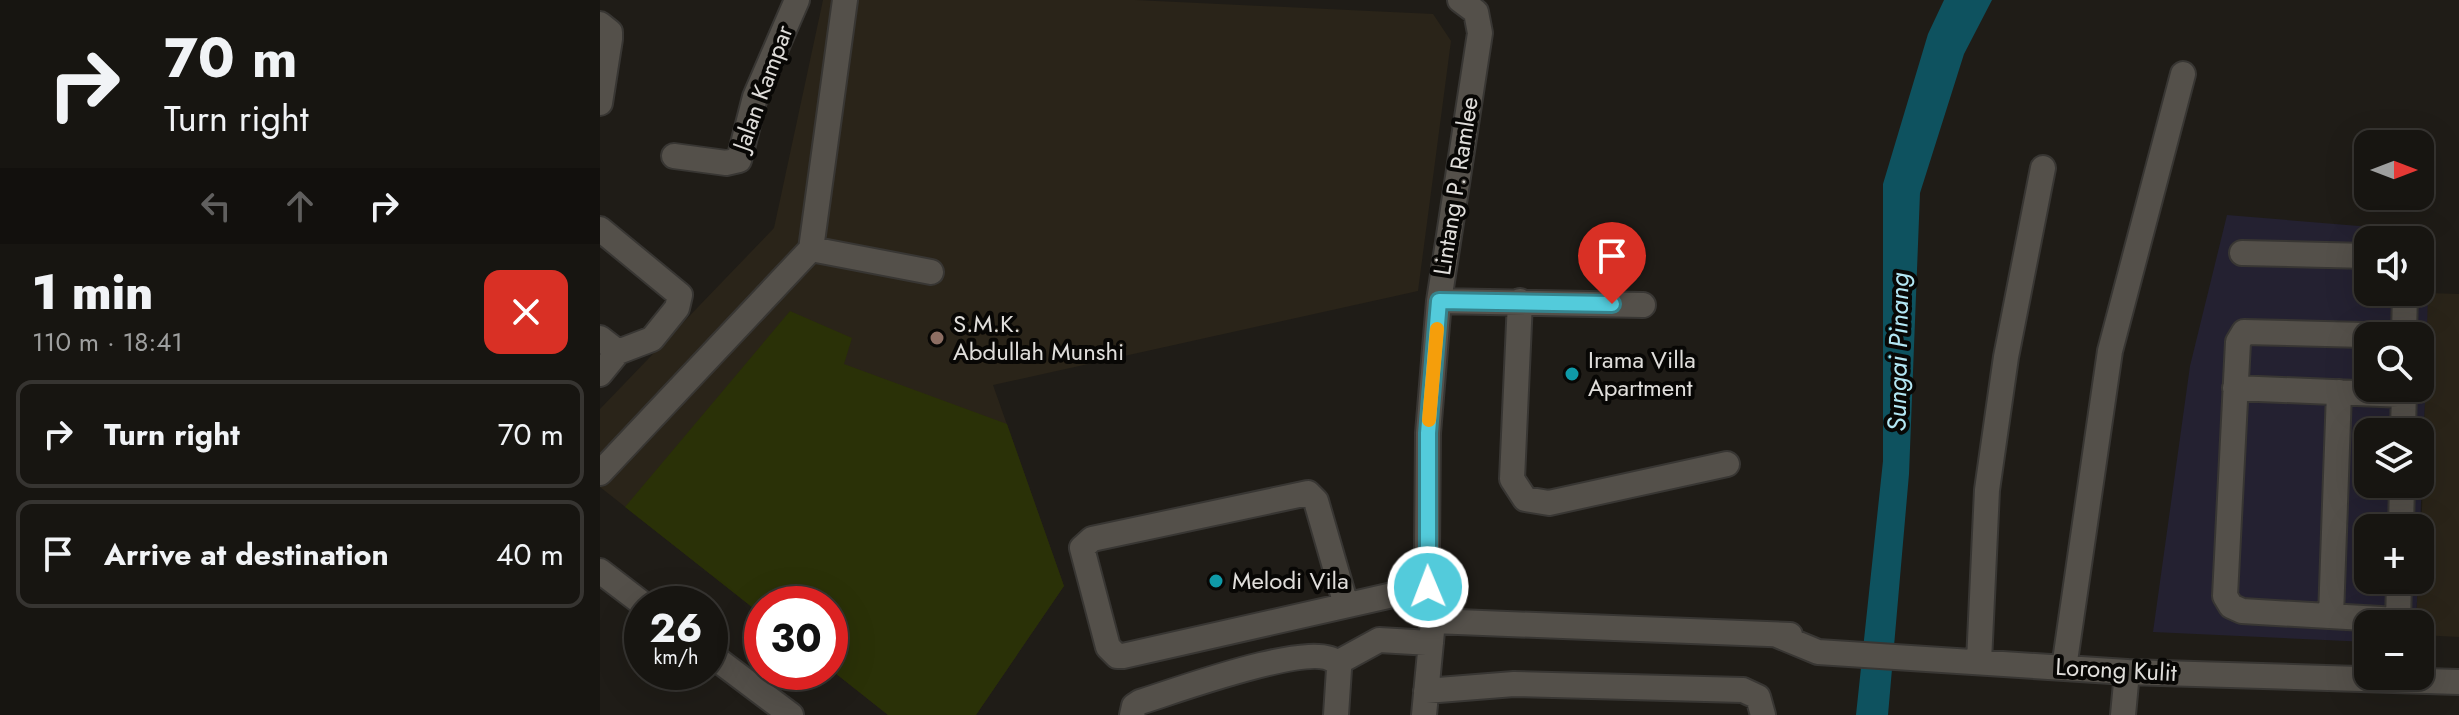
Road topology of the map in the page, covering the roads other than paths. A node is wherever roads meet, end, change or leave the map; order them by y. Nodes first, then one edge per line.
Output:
1 (797, 0) edge
2 (845, 0) edge
3 (1473, 4) edge
4 (600, 24) edge
5 (2183, 74) dead end
6 (600, 103) edge
7 (674, 156) dead end
8 (2043, 168) dead end
9 (600, 229) edge
10 (811, 249) junction
11 (2242, 253) dead end
12 (2354, 256) edge
13 (931, 272) dead end
14 (1439, 301) junction
15 (1520, 301) junction
16 (1643, 305) dead end
17 (2354, 335) edge
18 (609, 345) edge
19 (600, 374) edge
20 (2235, 388) junction
21 (2339, 392) junction
22 (2354, 392) edge
23 (1727, 464) dead end
24 (600, 473) edge
25 (600, 571) edge
26 (1428, 587) junction
27 (624, 589) edge
28 (1346, 605) junction
29 (2331, 616) junction
30 (2354, 618) edge
31 (1432, 632) junction
32 (1979, 662) junction
33 (1337, 663) junction
34 (728, 668) edge
35 (2064, 668) junction
36 (2127, 672) junction
37 (2354, 677) edge
38 (2434, 680) edge
39 (2459, 682) edge
40 (1425, 703) edge
41 (791, 715) edge
42 (1132, 715) edge
43 (1336, 715) edge
44 (1763, 715) edge
45 (2123, 715) edge

1 - 7 street, Jalan Kampar
2 - 10 street
3 - 14 street, Lintang P. Ramlee
4 - 6 street
5 - 35 street
8 - 32 street
9 - 18 street
10 - 13 street
10 - 24 street
11 - 12 street
14 - 15 street
14 - 26 street, Lintang P. Ramlee
15 - 16 street
15 - 23 street
17 - 20 street
18 - 19 street
20 - 21 street
20 - 29 street
21 - 22 street
21 - 29 street
25 - 27 street
26 - 28 street
26 - 31 street, Lintang P. Ramlee
28 - 28 street
29 - 30 street
31 - 32 street, Lorong Kulit
31 - 33 street, Lorong Kulit
31 - 40 street, Lintang P. Ramlee
32 - 35 street, Lorong Kulit
33 - 42 street
33 - 43 street
34 - 41 street
35 - 36 street, Lorong Kulit
36 - 37 street, Lorong Kulit
36 - 45 street
38 - 39 street, Lorong Kulit
40 - 44 street

